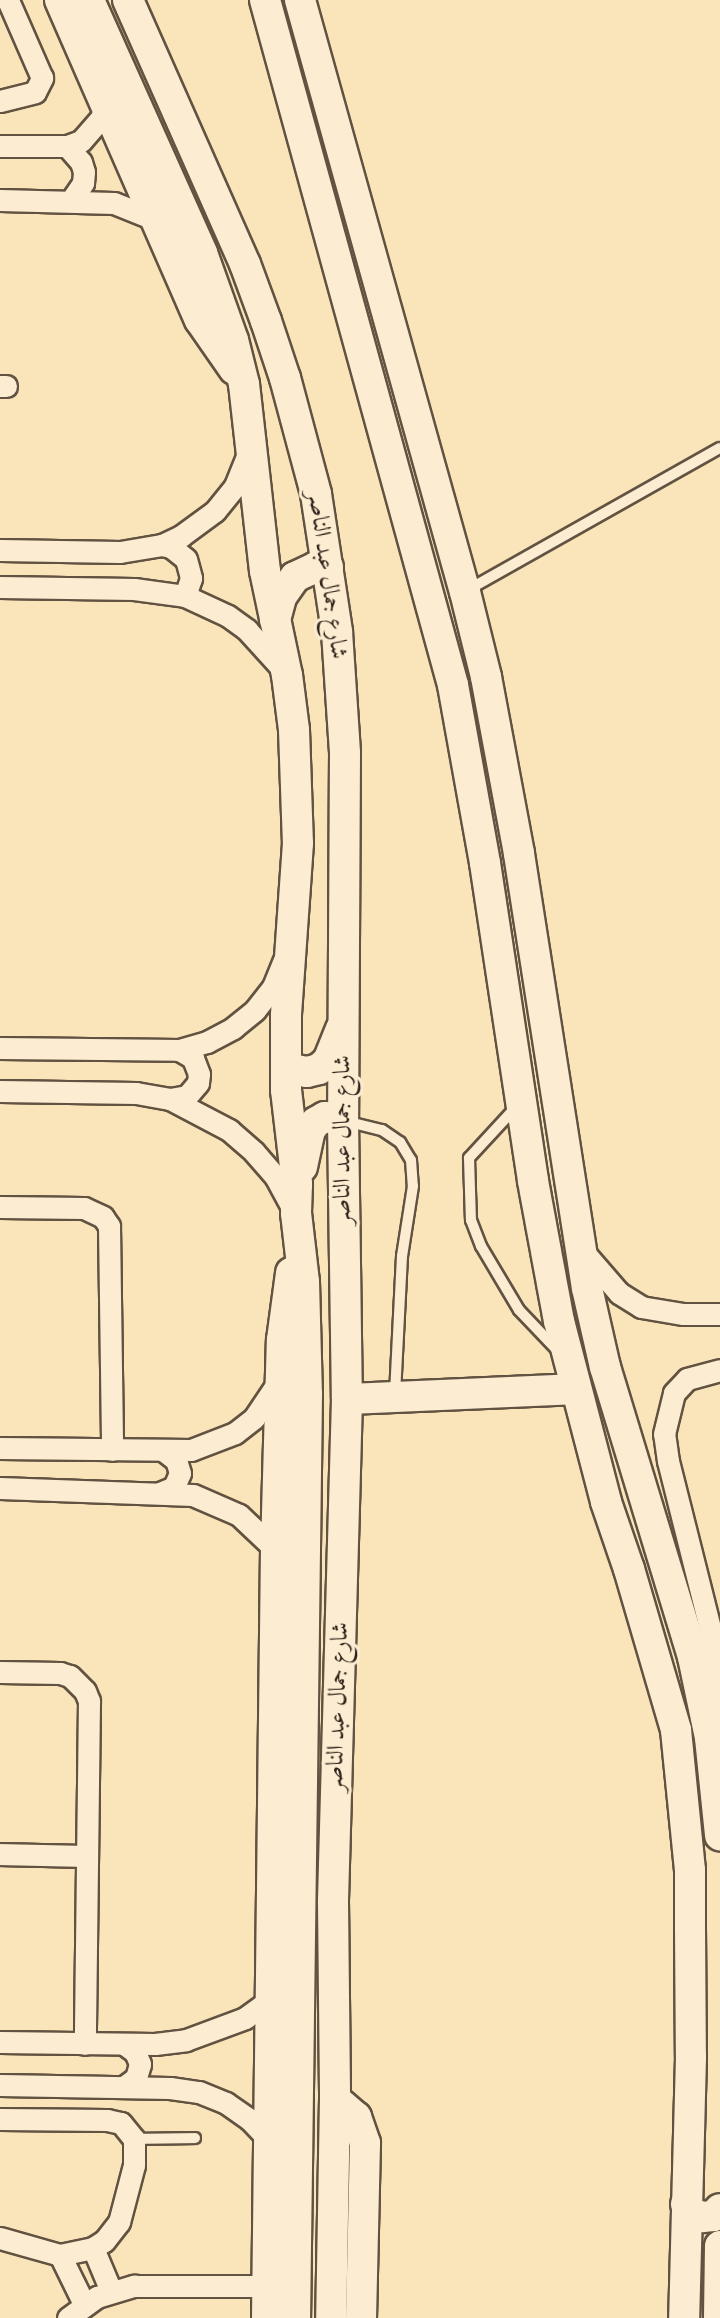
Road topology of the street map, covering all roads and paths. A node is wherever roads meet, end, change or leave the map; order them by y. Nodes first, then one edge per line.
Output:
1 (8, 0) edge
2 (60, 0) edge
3 (89, 0) edge
4 (265, 0) edge
5 (300, 0) edge
6 (135, 7) edge
7 (0, 102) edge
8 (106, 104) junction
9 (0, 146) edge
10 (67, 146) junction
11 (0, 200) edge
12 (71, 201) junction
13 (156, 220) junction
14 (244, 384) junction
15 (250, 428) junction
16 (720, 447) edge
17 (162, 545) junction
18 (0, 550) edge
19 (328, 567) junction
20 (0, 587) edge
21 (465, 592) junction
22 (185, 596) junction
23 (274, 623) junction
24 (287, 674) junction
25 (486, 677) junction
26 (453, 685) junction
27 (291, 942) junction
28 (344, 1018) junction
29 (0, 1048) edge
30 (179, 1050) junction
31 (286, 1068) junction
32 (0, 1091) edge
33 (170, 1099) junction
34 (521, 1101) junction
35 (343, 1120) junction
36 (0, 1208) edge
37 (297, 1208) junction
38 (580, 1247) junction
39 (720, 1314) edge
40 (720, 1370) edge
41 (572, 1376) junction
42 (280, 1379) junction
43 (395, 1397) junction
44 (347, 1399) junction
45 (0, 1448) edge
46 (112, 1450) junction
47 (164, 1451) junction
48 (0, 1488) edge
49 (160, 1493) junction
50 (276, 1550) junction
51 (0, 1672) edge
52 (710, 1738) junction
53 (720, 1835) edge
54 (301, 1853) junction
55 (0, 1854) edge
56 (87, 1856) junction
57 (271, 1895) junction
58 (270, 2000) junction
59 (0, 2042) edge
60 (85, 2044) junction
61 (124, 2044) junction
62 (0, 2085) edge
63 (125, 2086) junction
64 (335, 2099) junction
65 (0, 2119) edge
66 (195, 2138) dead end
67 (134, 2139) junction
68 (270, 2141) junction
69 (268, 2191) junction
70 (686, 2204) junction
71 (720, 2209) edge
72 (296, 2219) junction
73 (0, 2238) edge
74 (720, 2246) edge
75 (93, 2248) junction
76 (60, 2255) junction
77 (684, 2269) junction
78 (720, 2271) edge
79 (267, 2286) junction
80 (111, 2291) junction
81 (76, 2311) edge
82 (267, 2318) edge
83 (295, 2318) edge
84 (331, 2318) edge
85 (361, 2318) edge
86 (684, 2318) edge
87 (719, 2318) edge

1 - 7 street
2 - 8 main road
3 - 14 main road, شارع جمال عبد الناصر
4 - 26 main road
5 - 21 main road
6 - 19 main road, شارع جمال عبد الناصر
8 - 10 street
8 - 13 main road
9 - 10 street
10 - 12 street
11 - 12 street
12 - 13 street
13 - 14 main road
14 - 15 main road, شارع جمال عبد الناصر
15 - 17 street
15 - 23 main road, شارع جمال عبد الناصر
16 - 21 lane
17 - 18 street
17 - 22 street
19 - 23 main road
19 - 28 main road, شارع جمال عبد الناصر
20 - 22 street
21 - 25 main road
22 - 24 street
23 - 24 main road, شارع جمال عبد الناصر
24 - 27 main road, شارع جمال عبد الناصر
25 - 26 main road
25 - 38 main road
26 - 34 main road
27 - 30 street
27 - 31 main road, شارع جمال عبد الناصر
28 - 31 main road
28 - 35 main road, شارع جمال عبد الناصر
29 - 30 street
30 - 33 street
31 - 37 main road, شارع جمال عبد الناصر
32 - 33 street
33 - 37 street
34 - 41 main road
34 - 41 lane
35 - 37 main road
35 - 43 lane
35 - 44 main road, شارع جمال عبد الناصر
36 - 46 street
37 - 42 main road
37 - 54 main road, شارع جمال عبد الناصر
38 - 39 street
38 - 52 main road
40 - 52 street
41 - 43 main road
41 - 70 main road
42 - 47 street
42 - 50 main road
43 - 44 main road
44 - 64 main road, شارع جمال عبد الناصر
45 - 46 street
46 - 47 street
47 - 49 street
48 - 49 street
49 - 50 street
50 - 57 main road
51 - 56 street
52 - 53 main road
54 - 57 main road
54 - 72 main road, شارع جمال عبد الناصر
55 - 56 street
56 - 60 street
57 - 58 main road
58 - 61 street
58 - 68 main road
59 - 60 street
60 - 61 street
61 - 63 street
62 - 63 street
63 - 68 street
64 - 84 main road, شارع جمال عبد الناصر
64 - 85 main road
65 - 67 street
66 - 67 lane
67 - 75 street
68 - 69 main road
69 - 72 main road
69 - 79 main road
70 - 71 main road
70 - 77 main road
72 - 83 main road, شارع جمال عبد الناصر
73 - 76 street
74 - 78 main road
75 - 76 street
75 - 80 street
76 - 81 street
77 - 78 main road
77 - 86 main road
78 - 87 main road
79 - 80 street
79 - 82 main road
80 - 81 street

